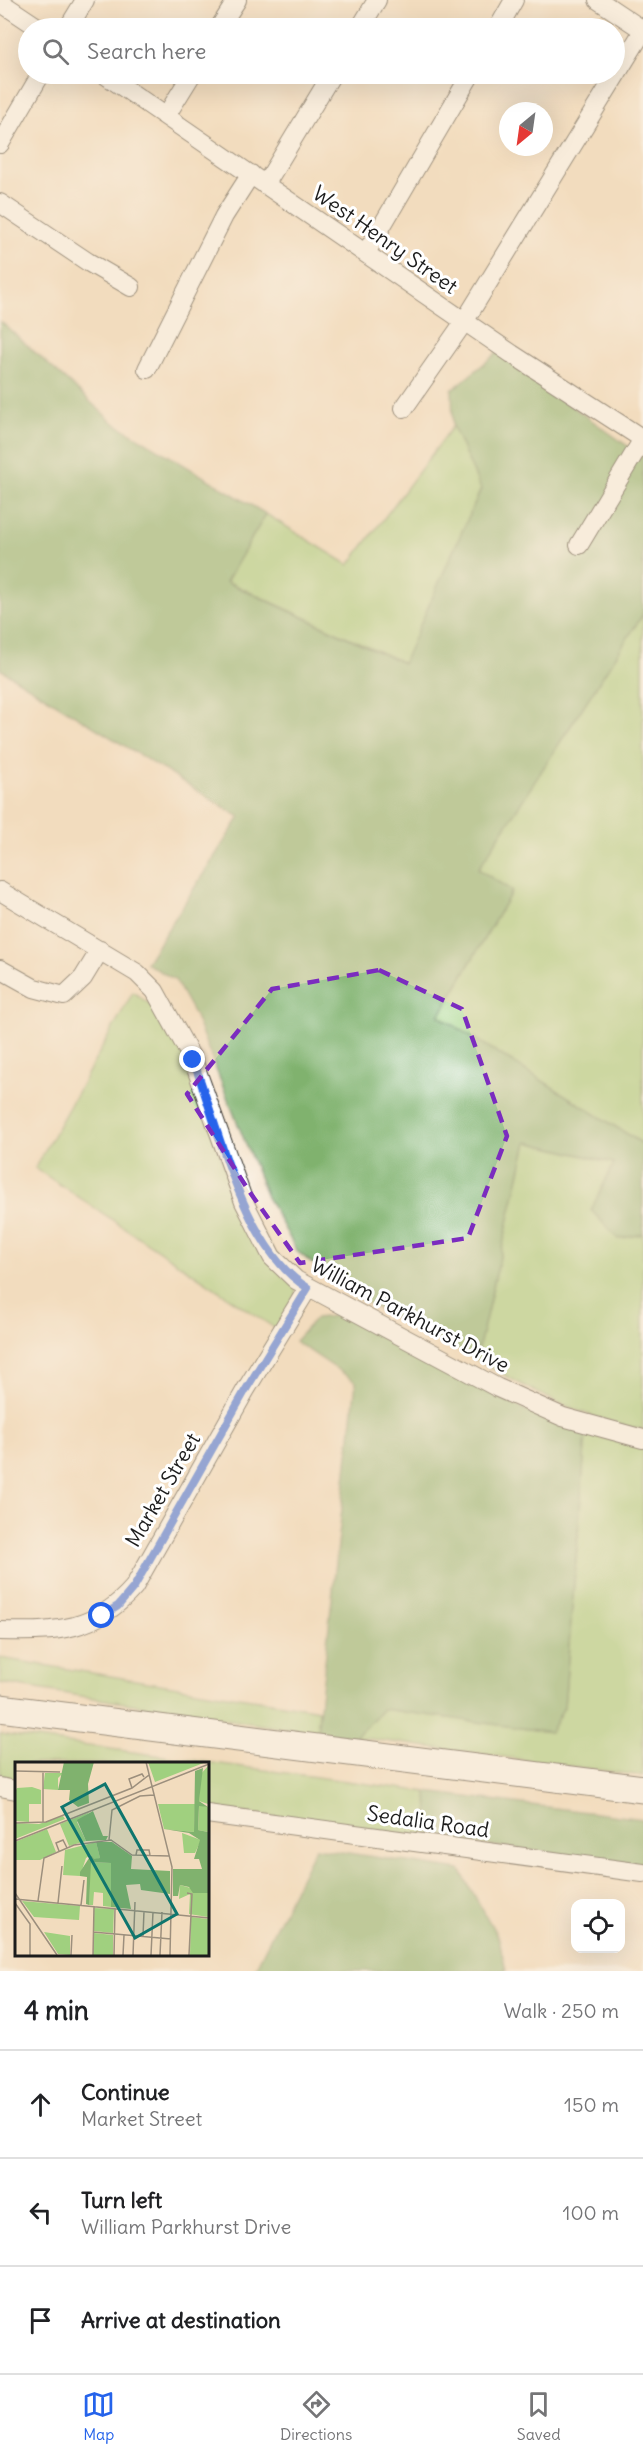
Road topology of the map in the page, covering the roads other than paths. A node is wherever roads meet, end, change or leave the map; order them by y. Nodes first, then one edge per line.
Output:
1 (85, 0) edge
2 (237, 0) edge
3 (377, 0) edge
4 (514, 0) edge
5 (598, 0) edge
6 (0, 2) edge
7 (24, 18) edge
8 (74, 18) edge
9 (225, 18) edge
10 (366, 18) edge
11 (504, 18) edge
12 (624, 18) edge
13 (625, 19) edge
14 (643, 31) edge
15 (625, 60) edge
16 (35, 84) edge
17 (119, 84) edge
18 (186, 84) edge
19 (325, 84) edge
20 (465, 84) edge
21 (610, 84) edge
22 (166, 116) junction
23 (0, 144) edge
24 (258, 179) junction
25 (0, 203) edge
26 (366, 254) junction
27 (130, 287) dead end
28 (464, 321) junction
29 (147, 369) dead end
30 (404, 408) dead end
31 (643, 439) edge
32 (579, 544) dead end
33 (0, 891) edge
34 (100, 950) junction
35 (0, 969) edge
36 (308, 1288) junction
37 (643, 1438) edge
38 (0, 1631) edge
39 (0, 1708) edge
40 (0, 1788) edge
41 (643, 1789) edge
42 (15, 1790) edge
43 (208, 1815) edge
44 (643, 1873) edge

1 - 8 street
2 - 9 street
3 - 10 street
4 - 11 street
5 - 12 street
6 - 7 street
13 - 14 street
14 - 15 street
16 - 23 street
17 - 22 street, West Henry Street
18 - 22 street
19 - 24 street
20 - 26 street
21 - 28 street
22 - 24 street, West Henry Street
24 - 26 street, West Henry Street
24 - 29 street
25 - 27 street
26 - 28 street, West Henry Street
28 - 30 street
28 - 31 street, West Henry Street
31 - 32 street
33 - 34 street, William Parkhurst Drive
34 - 35 street
34 - 36 street, William Parkhurst Drive
36 - 37 street, William Parkhurst Drive
36 - 38 street, Market Street
39 - 41 highway
40 - 42 street
43 - 44 street, Sedalia Road

